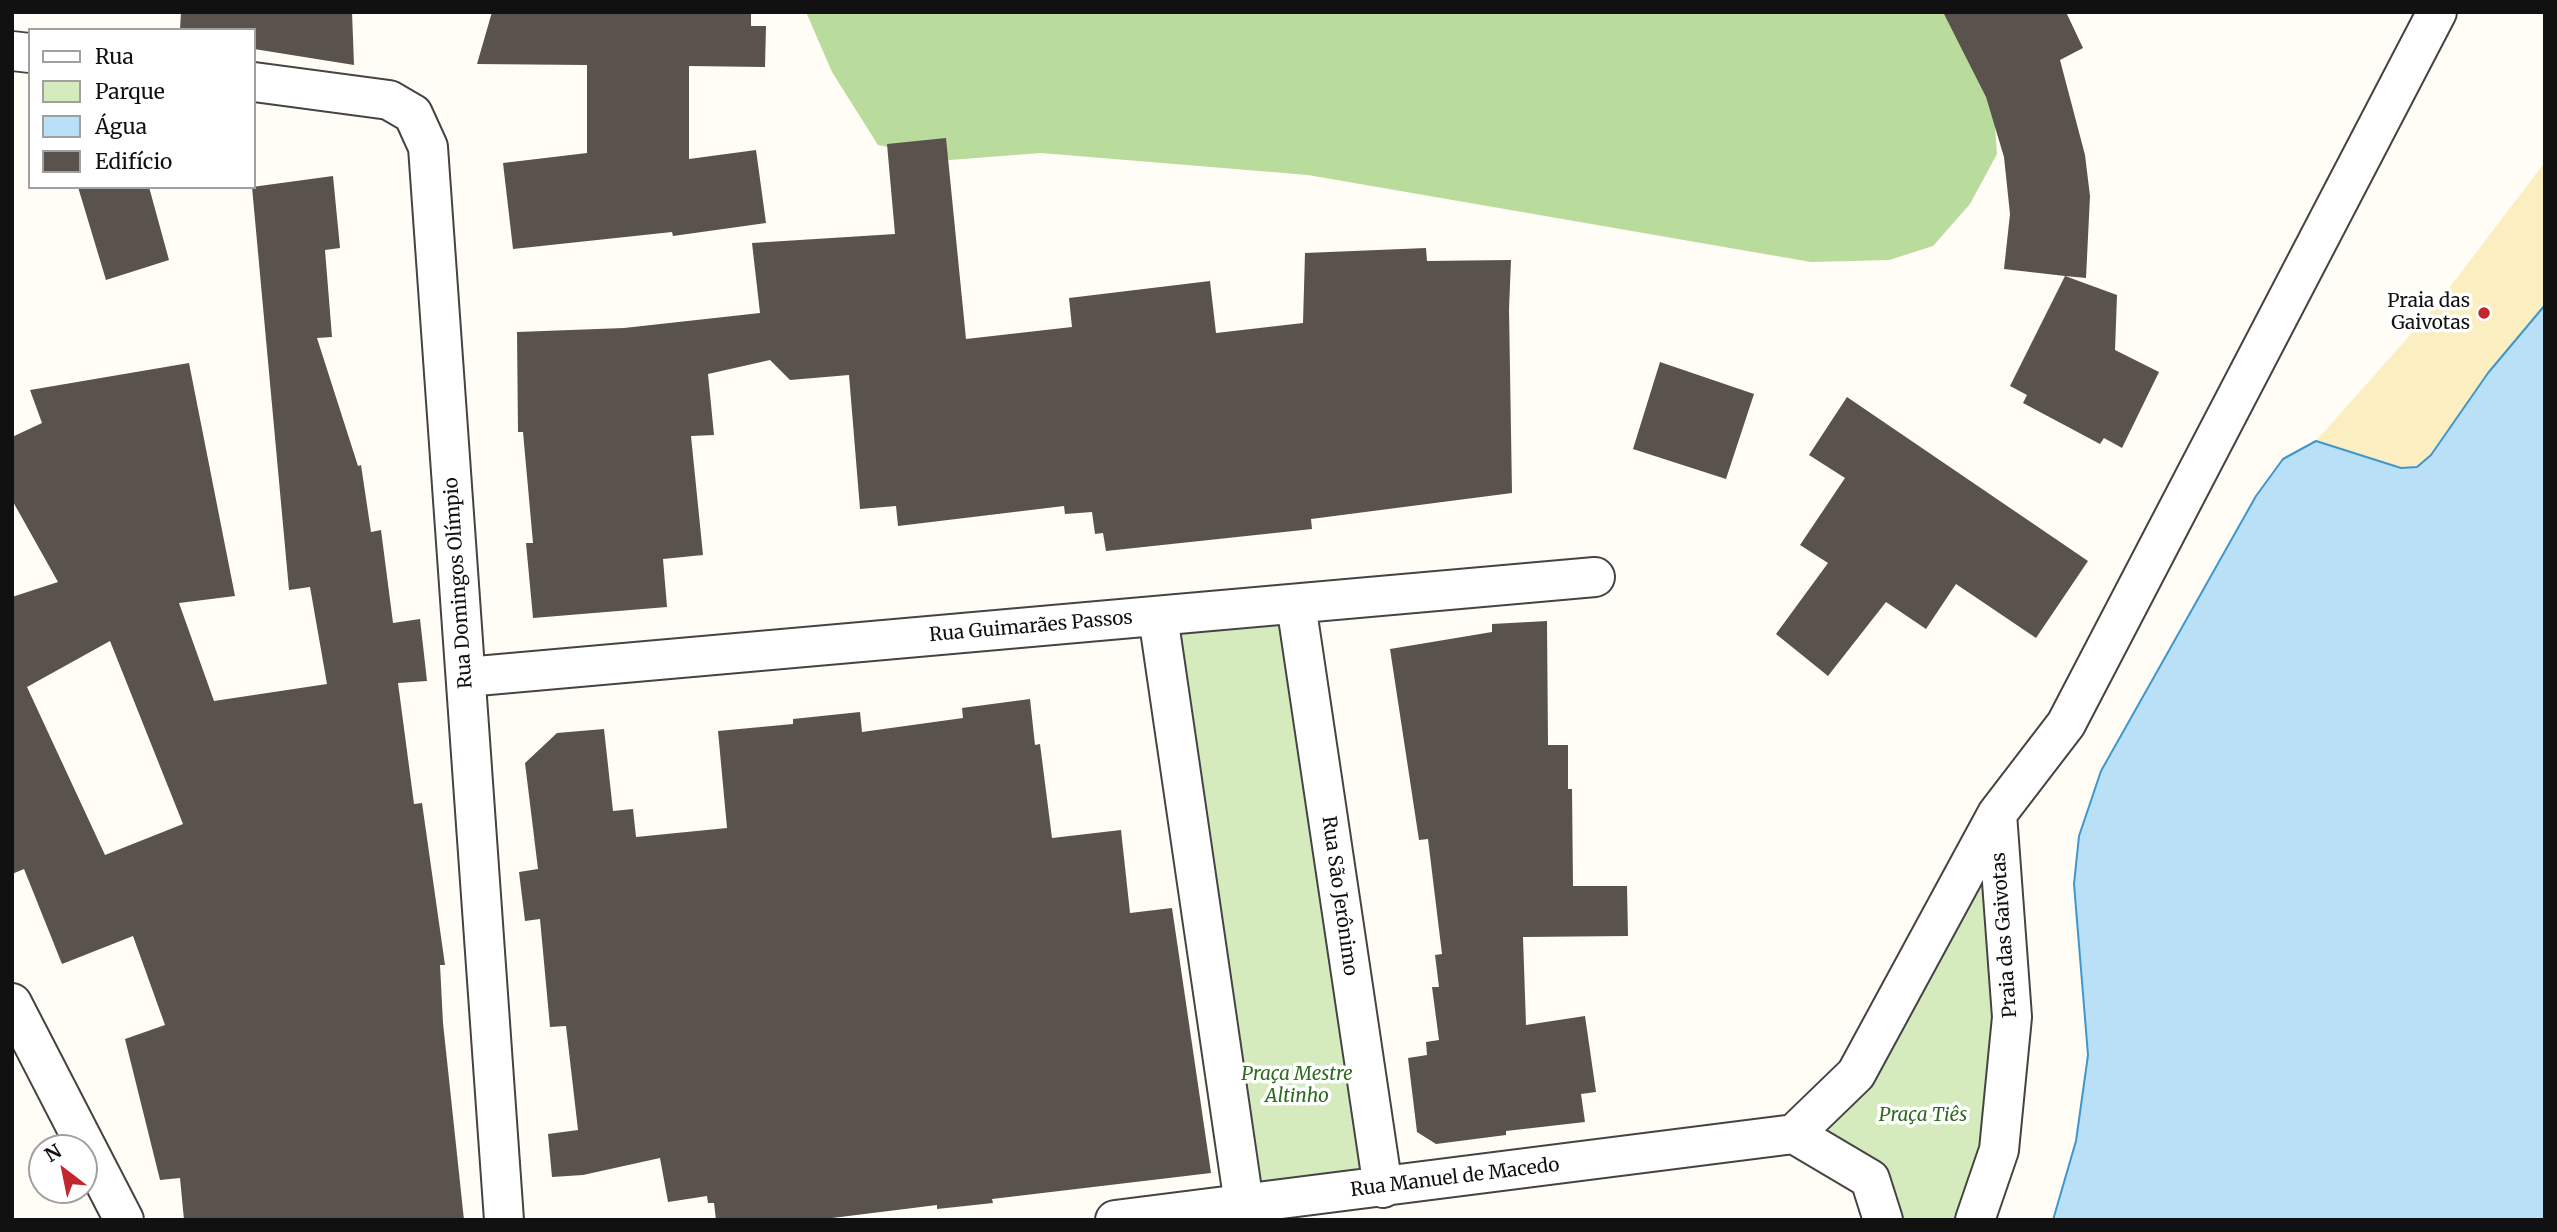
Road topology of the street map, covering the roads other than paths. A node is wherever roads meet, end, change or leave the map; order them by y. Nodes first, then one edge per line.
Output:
1 (2437, 12) edge
2 (256, 82) edge
3 (1595, 577) dead end
4 (1296, 604) junction
5 (1158, 615) junction
6 (466, 677) junction
7 (1997, 814) junction
8 (12, 1003) edge
9 (1794, 1134) junction
10 (1383, 1188) junction
11 (1244, 1204) junction
12 (124, 1220) edge
13 (504, 1220) edge
14 (1115, 1220) edge
15 (1883, 1220) edge
16 (1975, 1220) edge

1 - 7 street, Praia das Gaivotas
2 - 6 street, Rua Domingos Olímpio
3 - 4 street, Rua Guimarães Passos
4 - 5 street, Rua Guimarães Passos
4 - 10 street, Rua São Jerônimo
5 - 6 street, Rua Guimarães Passos
5 - 11 street
6 - 13 street, Rua Domingos Olímpio
7 - 9 street, Praia das Gaivotas
7 - 16 street, Praia das Gaivotas
8 - 12 street
9 - 10 street, Rua Manuel de Macedo
9 - 15 street
10 - 11 street, Rua Manuel de Macedo
11 - 14 street, Rua Manuel de Macedo

